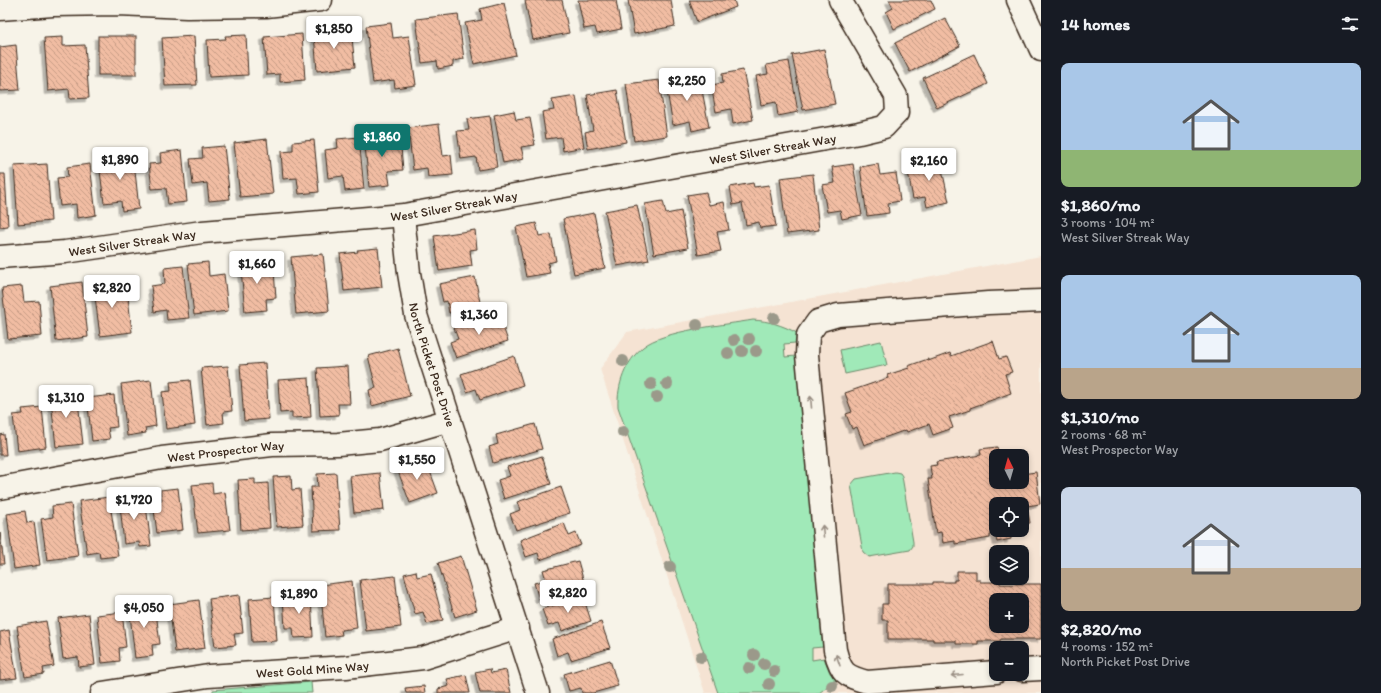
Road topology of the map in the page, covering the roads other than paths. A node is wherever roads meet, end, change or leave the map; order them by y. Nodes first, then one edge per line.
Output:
1 (321, 0) edge
2 (840, 0) edge
3 (1018, 0) edge
4 (187, 3) edge
5 (0, 9) edge
6 (1041, 50) edge
7 (403, 216) junction
8 (0, 257) edge
9 (1041, 301) edge
10 (450, 420) junction
11 (0, 488) edge
12 (518, 628) junction
13 (1041, 668) edge
14 (1029, 669) edge
15 (989, 673) edge
16 (102, 693) edge
17 (538, 693) edge

1 - 4 street
2 - 7 street, West Silver Streak Way
3 - 6 street
4 - 5 street
7 - 8 street, West Silver Streak Way
7 - 10 street, North Picket Post Drive
15 -> 9 street
10 - 11 street, West Prospector Way
10 - 12 street, North Picket Post Drive
12 - 16 street, West Gold Mine Way
12 - 17 street, North Picket Post Drive
13 - 14 street

